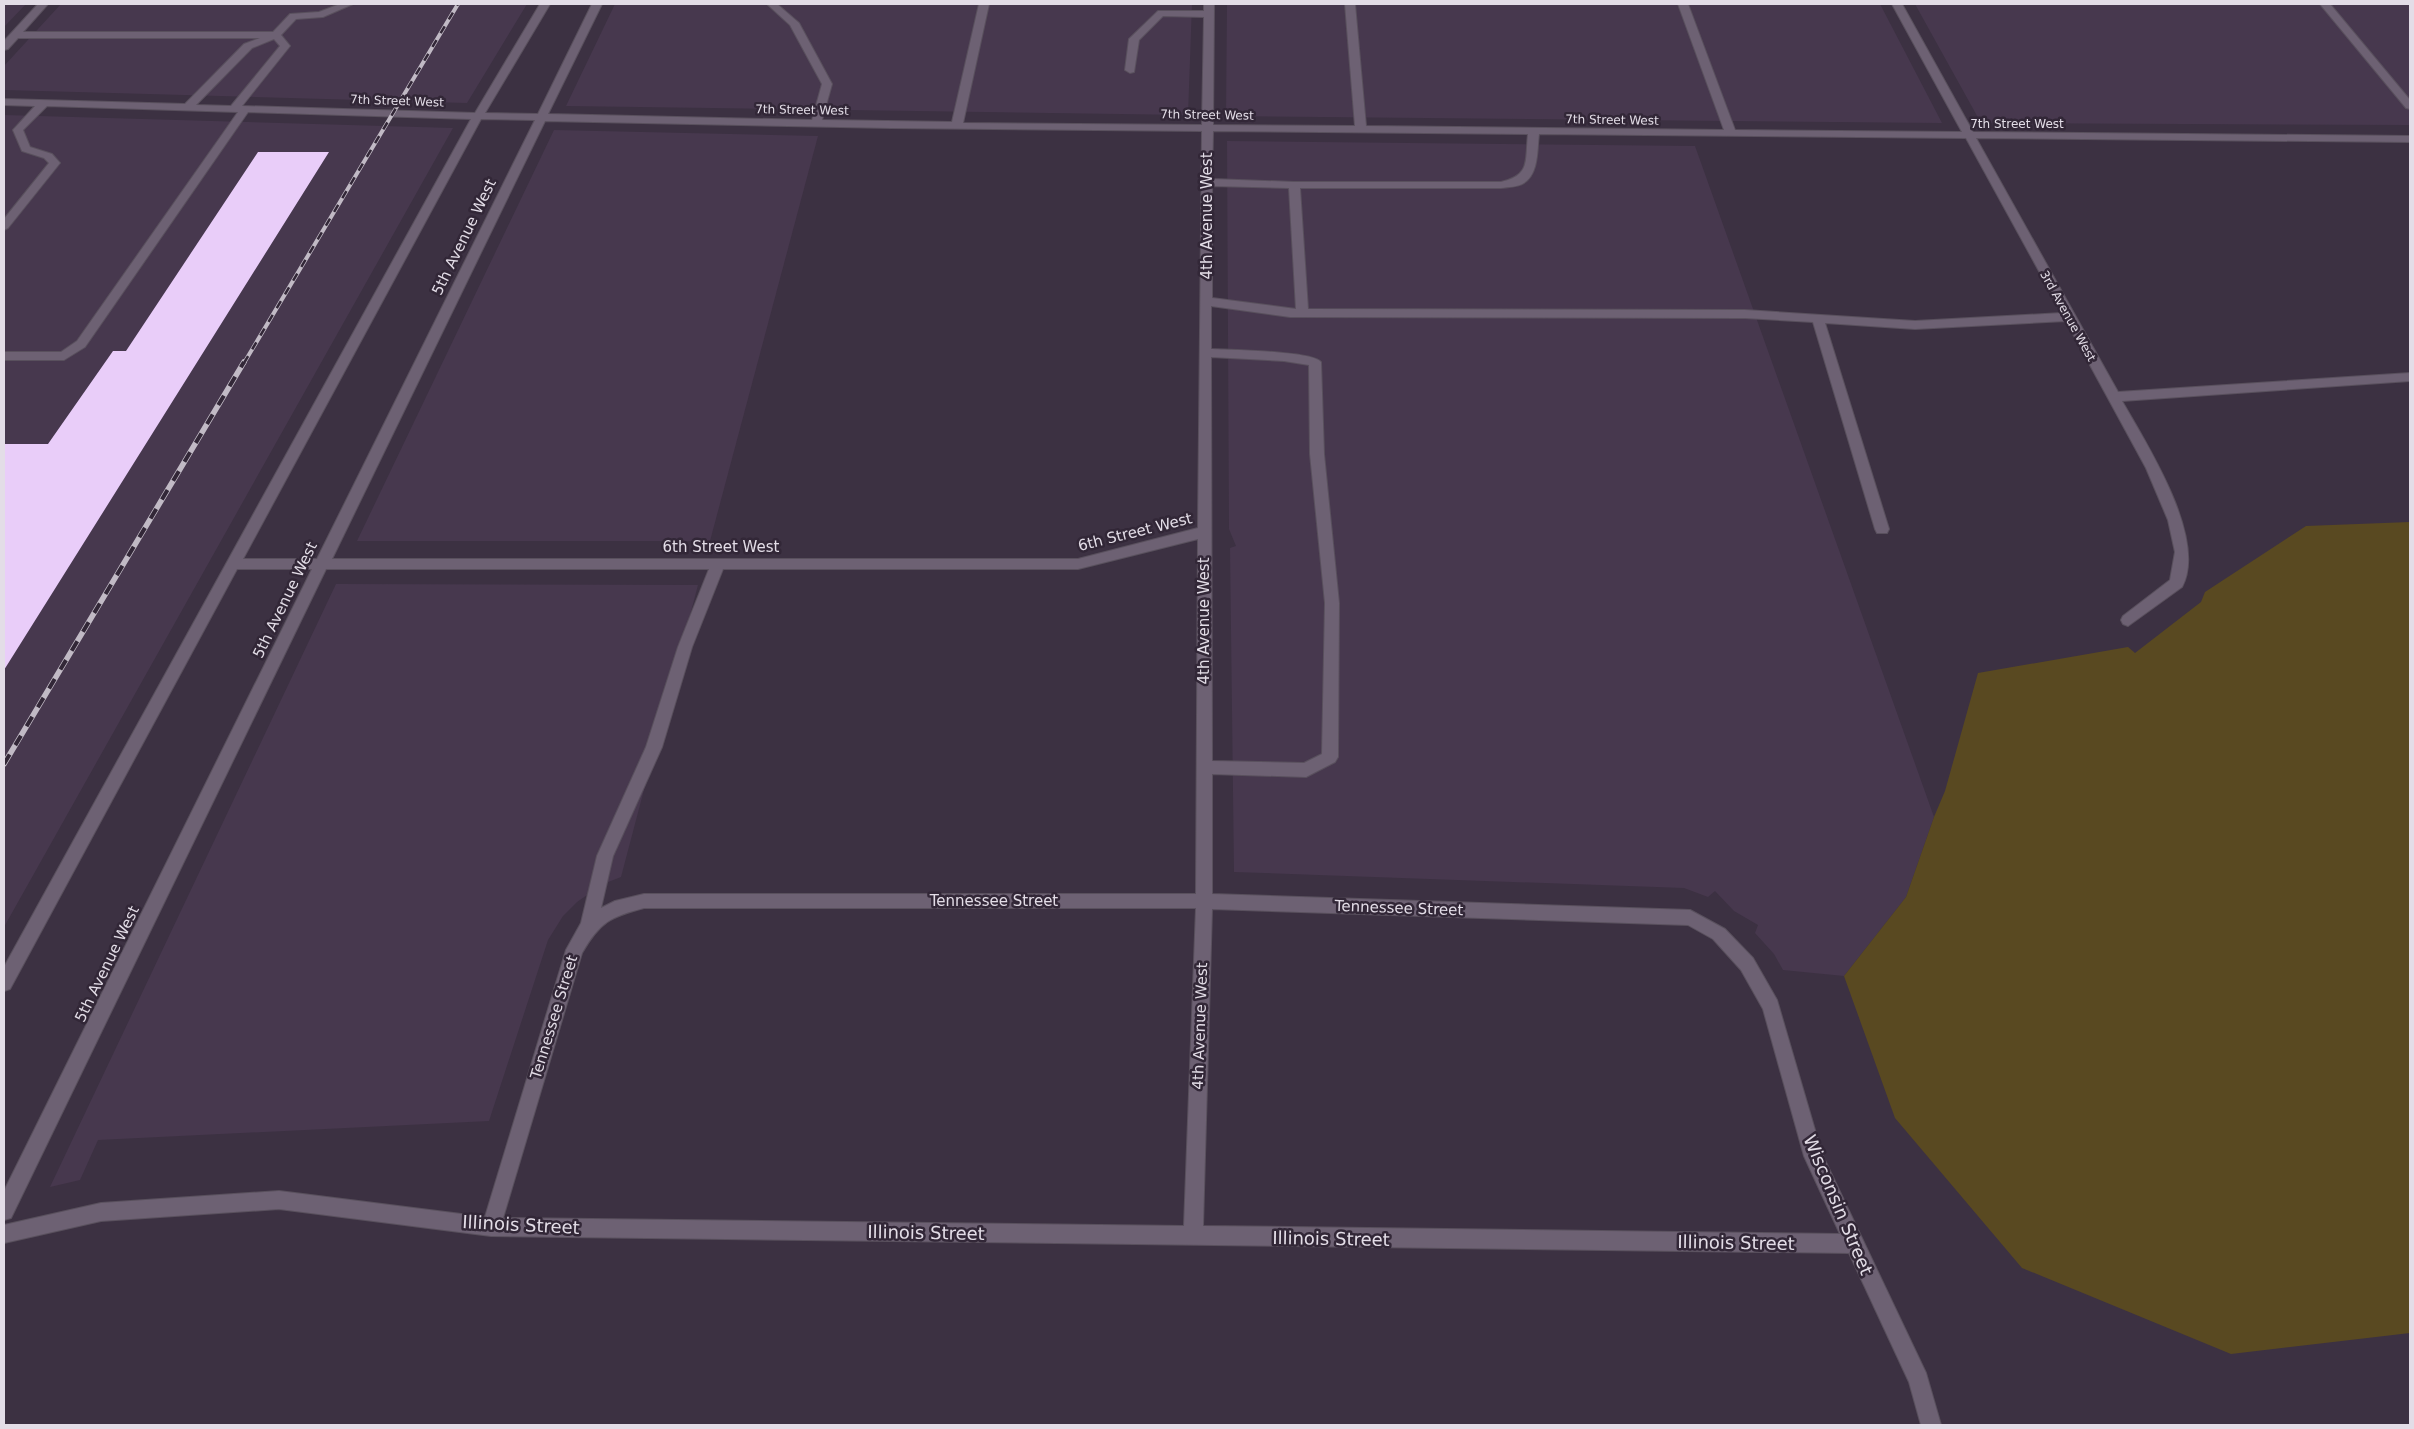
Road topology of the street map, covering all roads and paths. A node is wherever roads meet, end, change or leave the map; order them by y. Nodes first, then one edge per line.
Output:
1 (43, 4) edge
2 (301, 4) edge
3 (348, 4) edge
4 (545, 4) edge
5 (597, 4) edge
6 (772, 4) edge
7 (984, 4) edge
8 (1350, 4) edge
9 (1683, 4) edge
10 (1897, 4) edge
11 (2324, 4) edge
12 (1209, 9) edge
13 (293, 16) junction
14 (15, 35) junction
15 (276, 35) junction
16 (4, 47) edge
17 (1130, 70) dead end
18 (4, 102) edge
19 (44, 103) junction
20 (2410, 106) edge
21 (187, 108) junction
22 (240, 109) junction
23 (478, 116) junction
24 (541, 118) junction
25 (816, 123) junction
26 (957, 125) junction
27 (1207, 128) junction
28 (1361, 129) junction
29 (1534, 132) junction
30 (1731, 133) junction
31 (1969, 136) junction
32 (2410, 139) edge
33 (1207, 182) junction
34 (1294, 185) junction
35 (4, 226) edge
36 (1206, 301) junction
37 (1302, 313) junction
38 (2069, 317) junction
39 (1818, 319) junction
40 (1205, 353) junction
41 (4, 356) edge
42 (2410, 377) edge
43 (2113, 397) junction
44 (1882, 529) dead end
45 (1204, 532) junction
46 (321, 562) junction
47 (719, 563) junction
48 (233, 564) junction
49 (2128, 620) dead end
50 (1204, 767) junction
51 (1204, 902) junction
52 (589, 926) junction
53 (1719, 934) joint
54 (4, 983) edge
55 (4, 1212) edge
56 (491, 1227) junction
57 (4, 1234) edge
58 (1193, 1237) junction
59 (1853, 1244) junction
60 (1932, 1425) edge

1 - 14 street
2 - 13 street
3 - 13 street
4 - 23 street
5 - 24 street, 5th Avenue West
6 - 25 street
7 - 26 street
8 - 28 street
9 - 30 street
10 - 31 street, 3rd Avenue West
11 - 20 street
12 - 17 street
12 - 27 street, 4th Avenue West
13 - 15 street
14 - 15 street
14 - 16 street
15 - 21 street
15 - 22 street
18 - 19 street, 7th Street West
19 - 21 street, 7th Street West
19 - 35 street
21 - 22 street, 7th Street West
22 - 23 street, 7th Street West
22 - 41 street
23 - 24 street, 7th Street West
23 - 48 street
24 - 25 street, 7th Street West
24 - 46 street, 5th Avenue West
25 - 26 street, 7th Street West
26 - 27 street, 7th Street West
27 - 28 street, 7th Street West
27 - 33 street, 4th Avenue West
28 - 29 street, 7th Street West
29 - 30 street, 7th Street West
29 - 34 street
30 - 31 street, 7th Street West
31 - 32 street, 7th Street West
31 - 38 street, 3rd Avenue West
33 - 34 street
33 - 36 street, 4th Avenue West
34 - 37 street
36 - 37 street
36 - 40 street, 4th Avenue West
37 - 39 street
38 - 39 street
38 - 43 street, 3rd Avenue West
39 - 44 street
40 - 45 street, 4th Avenue West
40 - 50 street
42 - 43 street
43 - 49 street, 3rd Avenue West
45 - 47 street, 6th Street West
45 - 50 street, 4th Avenue West
46 - 47 street, 6th Street West
46 - 48 street, 6th Street West
46 - 55 street, 5th Avenue West
47 - 52 street
48 - 54 street
50 - 51 street, 4th Avenue West
51 - 52 street, Tennessee Street
51 - 53 street, Tennessee Street
51 - 58 street, 4th Avenue West
52 - 56 street, Tennessee Street
53 - 59 street, Wisconsin Street
56 - 57 street, Illinois Street
56 - 58 street, Illinois Street
58 - 59 street, Illinois Street
59 - 60 street, Wisconsin Street

